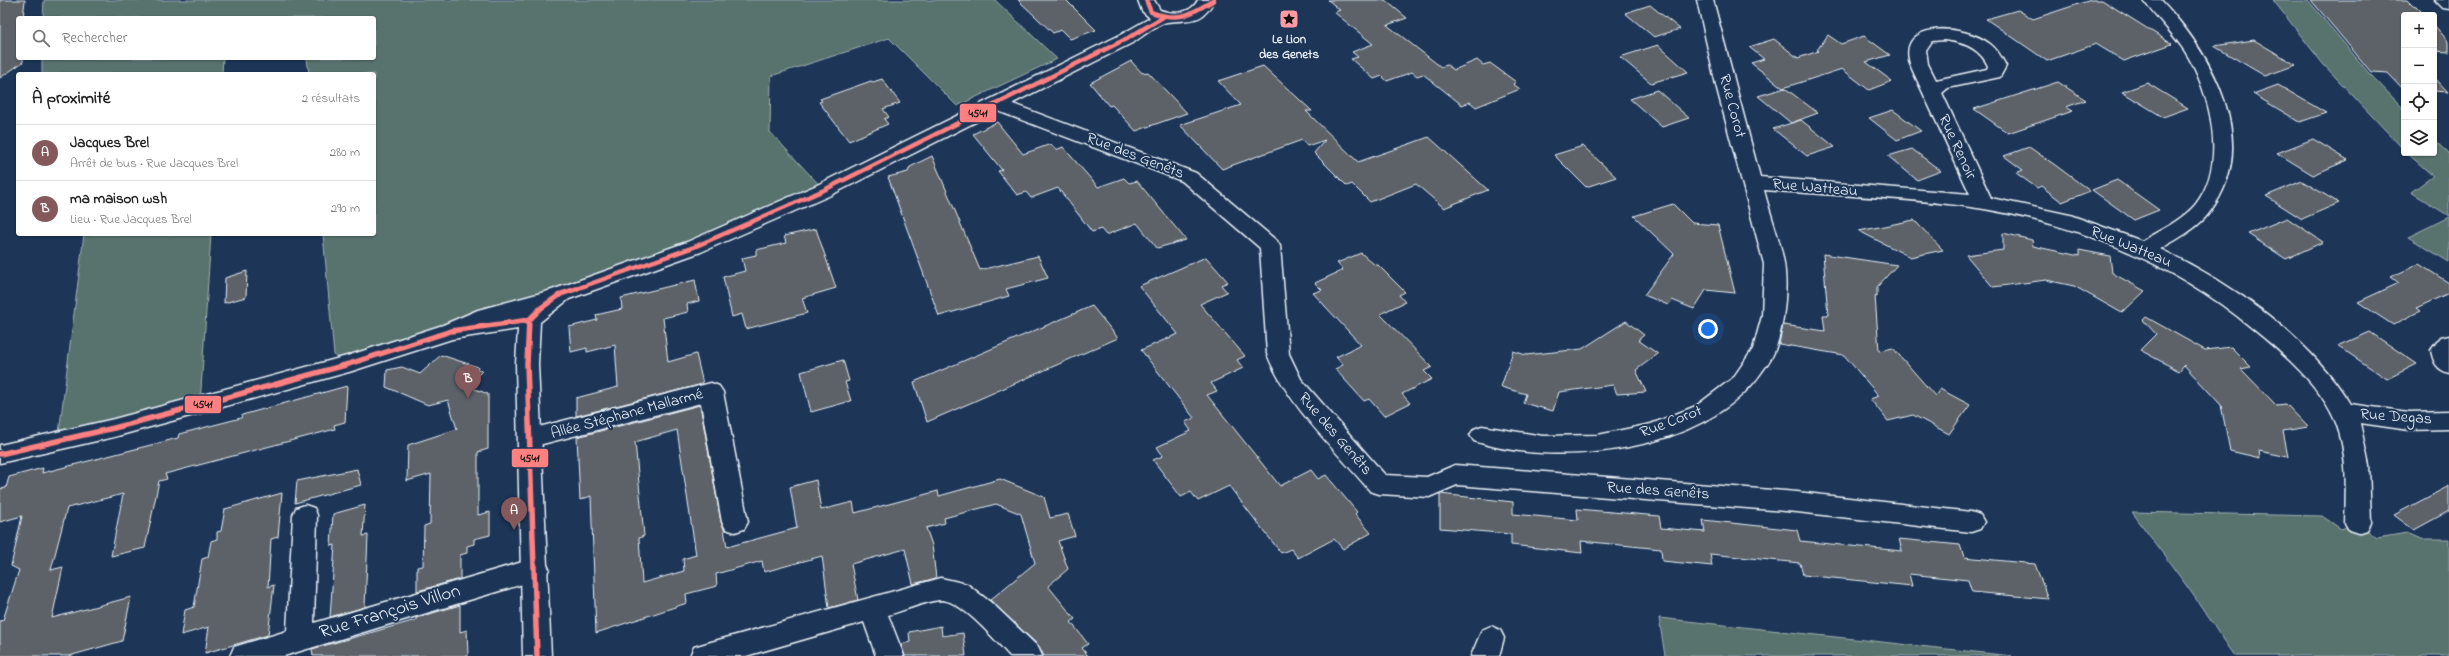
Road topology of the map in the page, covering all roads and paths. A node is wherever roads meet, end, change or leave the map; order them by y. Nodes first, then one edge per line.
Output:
1 (1705, 0) edge
2 (2152, 0) edge
3 (2443, 0) edge
4 (1208, 1) edge
5 (1143, 2) edge
6 (2449, 4) edge
7 (1163, 17) junction
8 (1932, 91) dead end
9 (997, 104) junction
10 (1752, 183) junction
11 (1984, 203) junction
12 (2144, 249) junction
13 (561, 294) junction
14 (529, 320) junction
15 (451, 331) junction
16 (2449, 343) edge
17 (2449, 365) edge
18 (2344, 412) junction
19 (2449, 420) edge
20 (1482, 435) dead end
21 (531, 438) junction
22 (0, 454) edge
23 (305, 515) dead end
24 (735, 522) dead end
25 (1971, 522) dead end
26 (2358, 523) dead end
27 (536, 569) junction
28 (872, 609) junction
29 (300, 639) junction
30 (244, 656) edge
31 (537, 656) edge
32 (704, 656) edge
33 (890, 656) edge
34 (1028, 656) edge

1 - 10 street, Rue Corot
2 - 12 street
3 - 6 street
4 - 7 street
5 - 7 street
7 - 9 street
8 - 11 street, Rue Renoir
9 - 13 street
9 - 25 street, Rue des Genêts
10 - 11 street, Rue Watteau
10 - 20 street, Rue Corot
11 - 12 street, Rue Watteau
12 - 18 street, Rue Watteau
13 - 14 street
13 - 15 street
14 - 15 street
14 - 21 street
15 - 22 street
16 - 17 street
18 - 19 street, Rue Degas
18 - 26 street, Rue Watteau
21 - 24 street, Allée Stéphane Mallarmé
21 - 27 street
23 - 29 street
27 - 29 street, Rue François Villon
27 - 31 street
28 - 32 street
28 - 33 street
28 - 34 street
29 - 30 street, Rue François Villon

